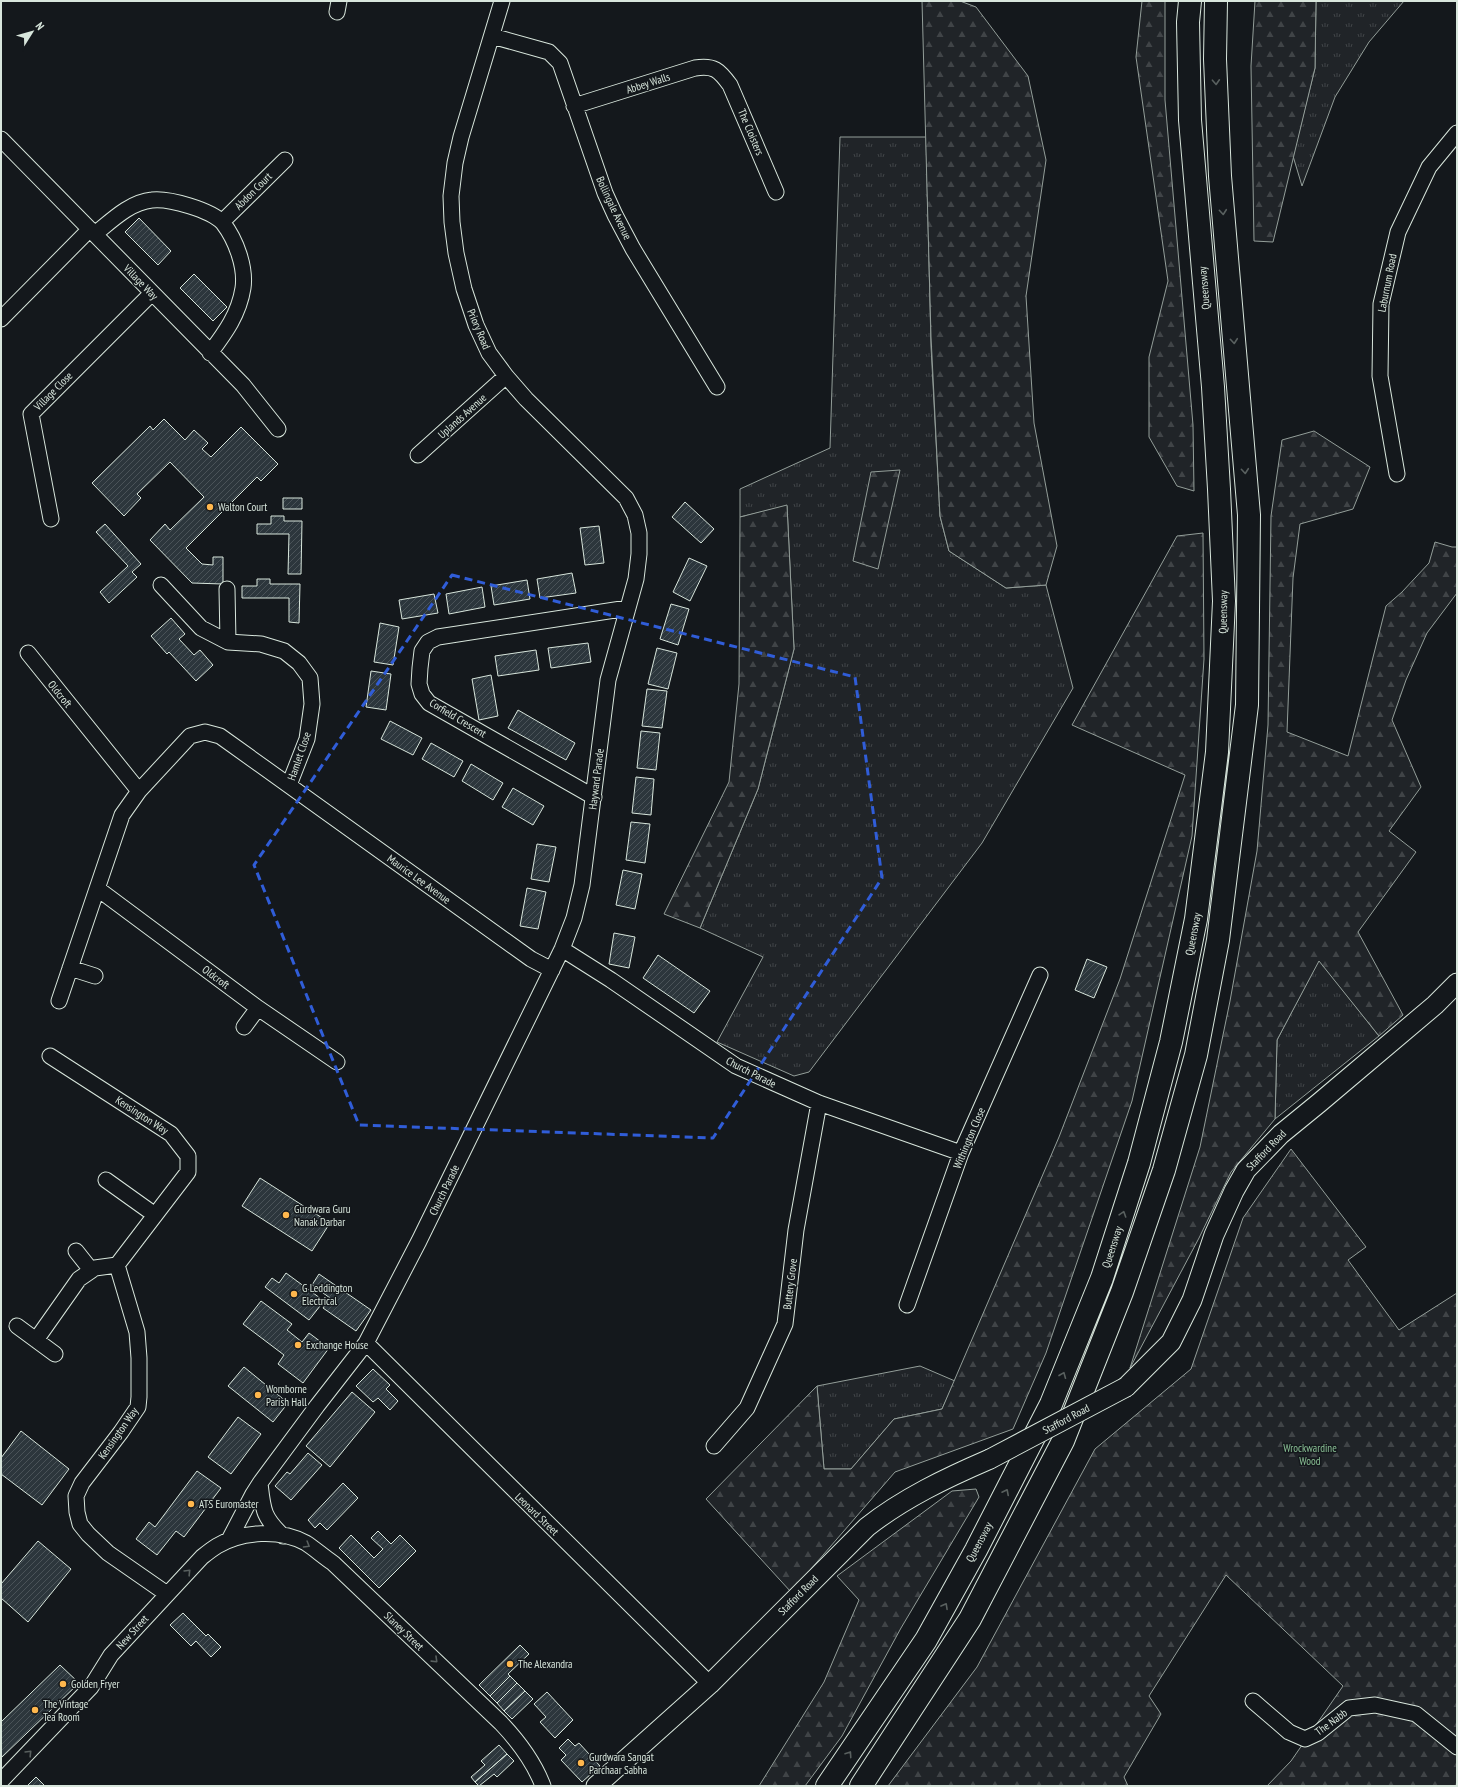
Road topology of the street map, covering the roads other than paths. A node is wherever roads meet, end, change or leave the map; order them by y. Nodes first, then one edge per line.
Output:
1 (502, 1) edge
2 (1216, 1) edge
3 (1224, 1) edge
4 (1188, 8) edge
5 (492, 36) junction
6 (1215, 59) junction
7 (722, 74) joint
8 (574, 106) junction
9 (1457, 133) edge
10 (1, 139) edge
11 (284, 160) dead end
12 (776, 192) dead end
13 (222, 222) junction
14 (93, 232) junction
15 (152, 293) junction
16 (1, 319) edge
17 (210, 352) junction
18 (506, 376) junction
19 (717, 387) dead end
20 (278, 429) dead end
21 (418, 456) dead end
22 (1397, 474) dead end
23 (51, 519) dead end
24 (161, 585) dead end
25 (227, 589) dead end
26 (628, 608) junction
27 (228, 642) junction
28 (28, 653) dead end
29 (289, 785) junction
30 (138, 791) junction
31 (594, 797) junction
32 (98, 889) junction
33 (562, 949) junction
34 (70, 968) junction
35 (552, 970) junction
36 (1040, 975) dead end
37 (95, 976) dead end
38 (1457, 983) edge
39 (59, 1001) dead end
40 (258, 1008) junction
41 (244, 1027) dead end
42 (50, 1056) dead end
43 (337, 1062) dead end
44 (819, 1103) junction
45 (961, 1153) junction
46 (106, 1180) dead end
47 (155, 1215) junction
48 (76, 1251) dead end
49 (117, 1265) junction
50 (91, 1270) junction
51 (907, 1306) dead end
52 (17, 1326) dead end
53 (36, 1340) junction
54 (366, 1343) junction
55 (55, 1354) dead end
56 (714, 1446) dead end
57 (260, 1484) junction
58 (283, 1536) junction
59 (229, 1540) junction
60 (167, 1594) junction
61 (710, 1684) junction
62 (1253, 1701) dead end
63 (1457, 1747) edge
64 (1, 1781) edge
65 (543, 1786) edge
66 (596, 1786) edge
67 (827, 1786) edge
68 (861, 1786) edge

1 - 5 street, Priory Road
2 - 6 highway
3 - 6 highway
67 -> 4 highway, Queensway
5 - 8 street, Bollingale Avenue
5 - 18 street, Priory Road
6 -> 68 highway
7 - 8 street, Abbey Walls
7 - 12 street, The Cloisters
8 - 19 street, Bollingale Avenue
9 - 22 street, Laburnum Road
10 - 14 street, Village Way
11 - 13 street, Abdon Court
13 - 14 street
13 - 17 street
14 - 15 street, Village Way
14 - 16 street
15 - 17 street, Village Way
15 - 23 street, Village Close
17 - 20 street, Village Way
18 - 21 street, Uplands Avenue
18 - 26 street, Priory Road
24 - 27 street, Hamlet Close
25 - 27 street
26 - 31 street, Hayward Parade
26 - 31 street, Corfield Crescent
27 - 29 street, Hamlet Close
28 - 30 street, Oldcroft
29 - 30 street
29 - 35 street, Maurice Lee Avenue
30 - 32 street
31 - 33 street, Hayward Parade
32 - 34 street
32 - 40 street, Oldcroft
33 - 35 street, Hayward Parade
33 - 44 street, Church Parade
34 - 37 street
34 - 39 street
35 - 54 street, Church Parade
36 - 45 street, Withington Close
38 - 61 street, Stafford Road, bridge
40 - 41 street
40 - 43 street, Oldcroft
42 - 47 street, Kensington Way
44 - 45 street, Church Parade
44 - 56 street, Buttery Grove
45 - 51 street, Withington Close
46 - 47 street
47 - 49 street, Kensington Way
48 - 50 street
49 - 50 street
49 - 60 street, Kensington Way
50 - 53 street
52 - 53 street
53 - 55 street
54 - 57 street
54 - 61 street, Leonard Street
57 - 58 street
57 - 59 street
58 - 59 street, Slaney Street
58 -> 65 street, Slaney Street
60 -> 59 street, New Street
64 -> 60 street, New Street
61 - 66 street, Stafford Road
62 - 63 street, The Nabb

